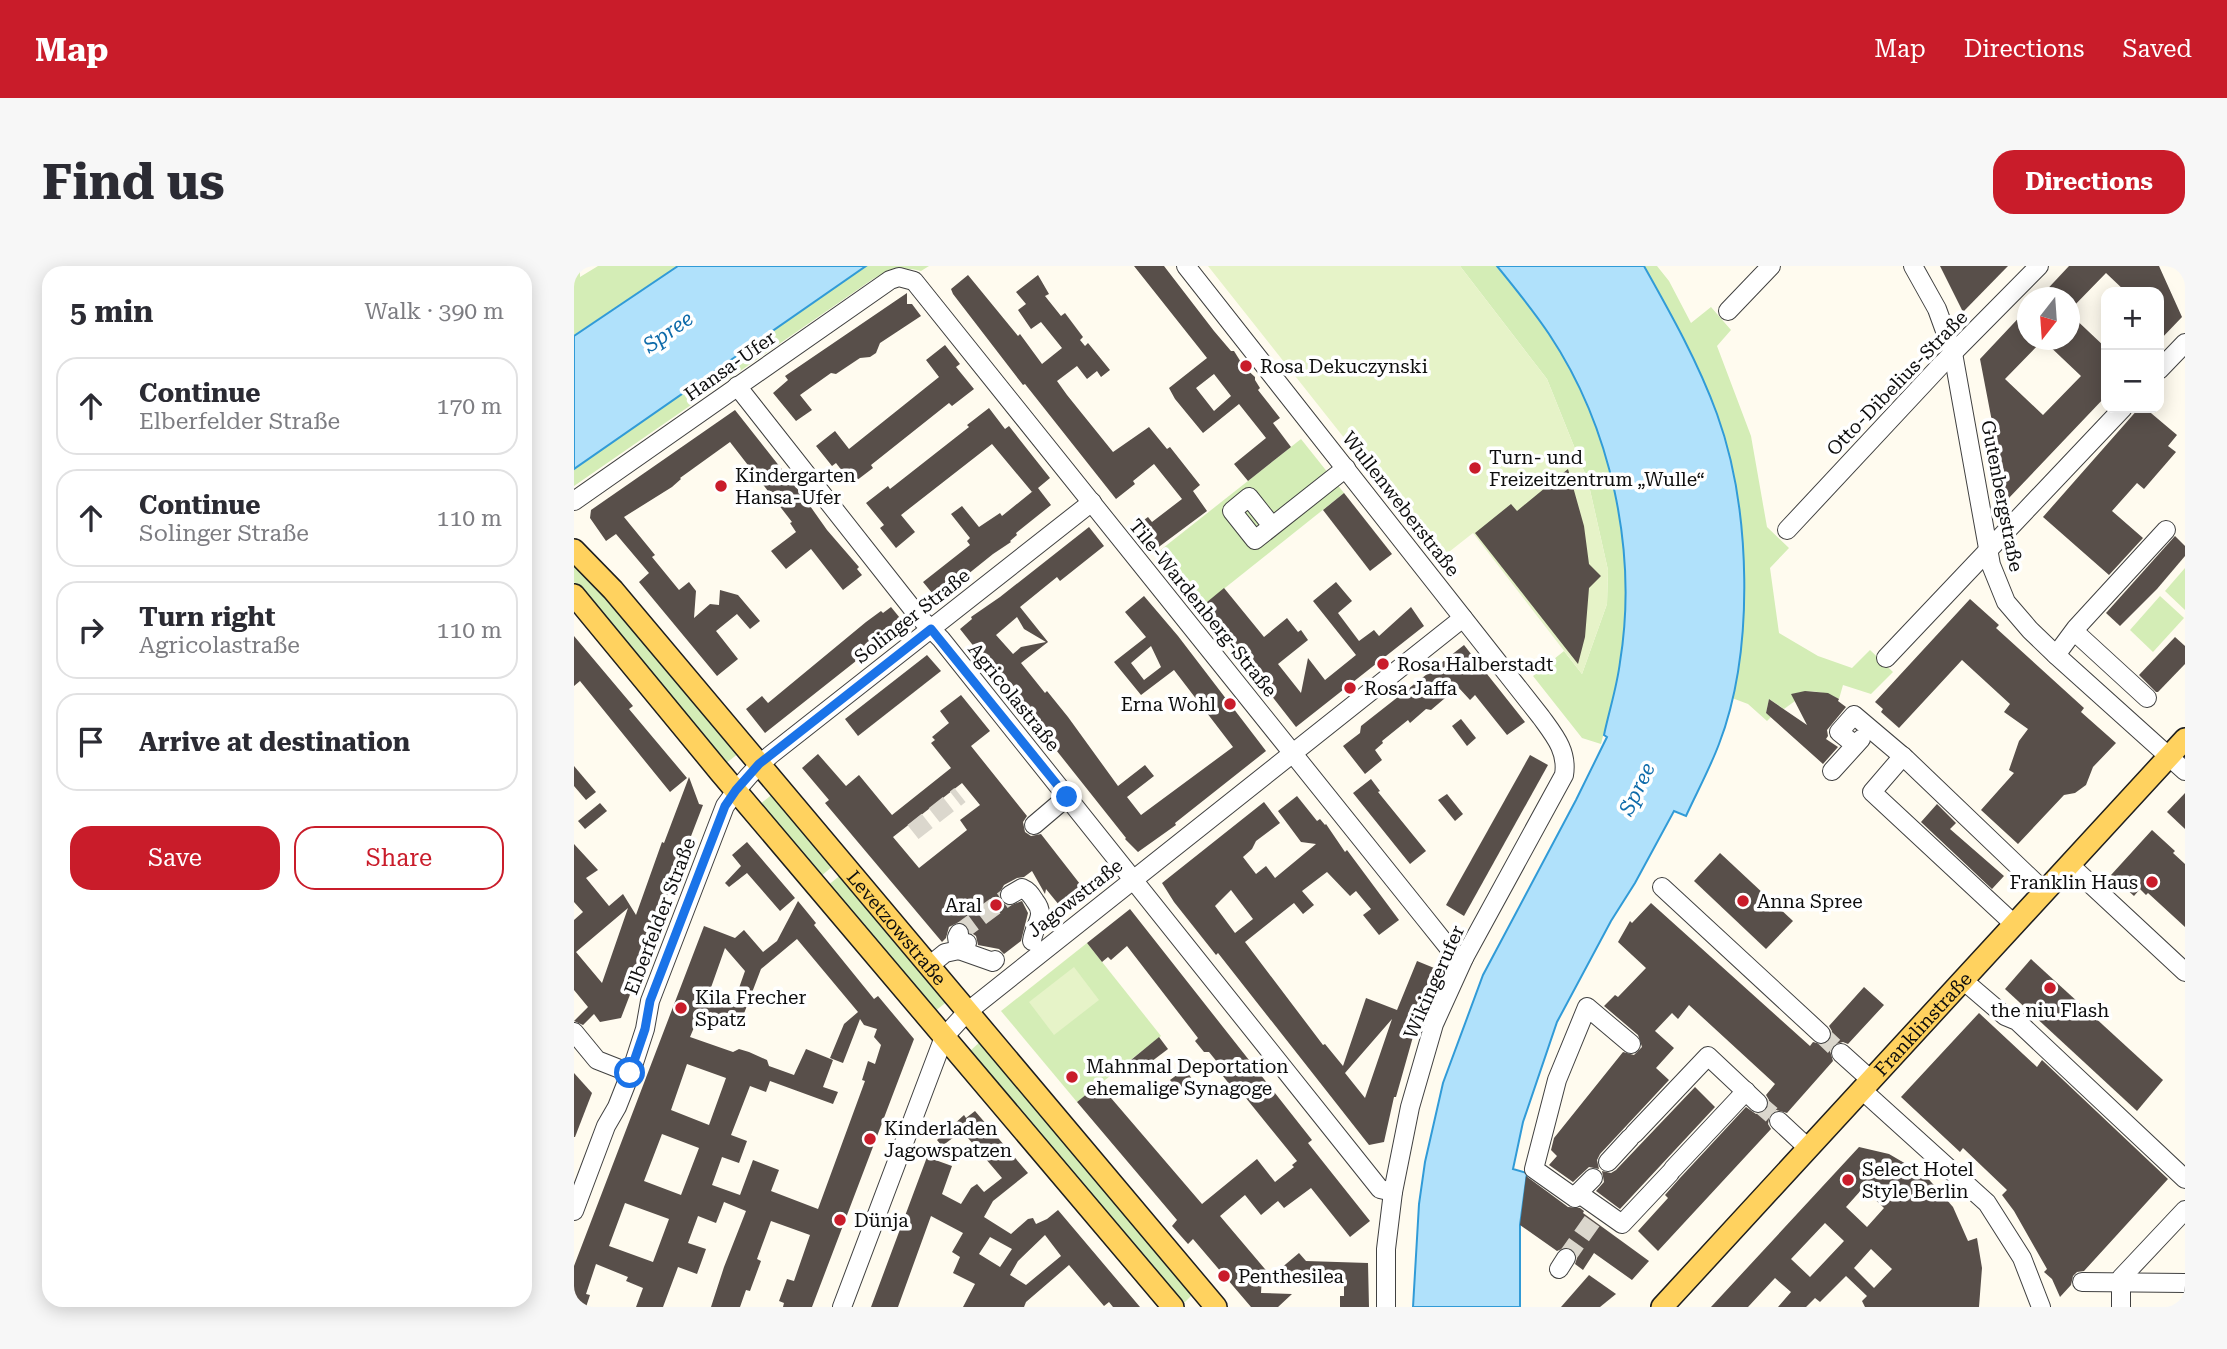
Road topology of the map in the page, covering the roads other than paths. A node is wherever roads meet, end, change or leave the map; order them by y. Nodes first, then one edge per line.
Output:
1 (1186, 266) edge
2 (1771, 266) edge
3 (1913, 266) edge
4 (2039, 266) edge
5 (914, 281) joint
6 (1728, 311) dead end
7 (2185, 342) edge
8 (1953, 353) junction
9 (2164, 365) edge
10 (737, 386) junction
11 (2118, 413) edge
12 (1346, 468) junction
13 (574, 501) edge
14 (1092, 502) junction
15 (1272, 526) dead end
16 (1787, 530) dead end
17 (2166, 530) dead end
18 (1989, 549) junction
19 (574, 551) edge
20 (574, 595) edge
21 (1463, 618) junction
22 (931, 629) junction
23 (2075, 632) junction
24 (2056, 655) junction
25 (1885, 657) dead end
26 (2147, 698) dead end
27 (2185, 739) edge
28 (1292, 754) junction
29 (1903, 756) junction
30 (2177, 763) edge
31 (759, 764) junction
32 (1832, 771) dead end
33 (1564, 775) joint
34 (736, 790) junction
35 (1067, 797) junction
36 (1034, 825) dead end
37 (2070, 865) junction
38 (1133, 879) junction
39 (1662, 887) dead end
40 (2045, 892) junction
41 (1010, 895) dead end
42 (2015, 925) junction
43 (1034, 943) junction
44 (973, 949) tunnel mouth
45 (1464, 958) junction
46 (929, 966) junction
47 (2185, 972) edge
48 (1964, 981) junction
49 (967, 1012) junction
50 (574, 1032) edge
51 (1821, 1034) tunnel mouth
52 (944, 1037) junction
53 (1631, 1044) dead end
54 (1841, 1053) tunnel mouth
55 (630, 1073) junction
56 (1866, 1085) junction
57 (1779, 1121) tunnel mouth
58 (1808, 1148) junction
59 (1608, 1161) dead end
60 (1593, 1178) dead end
61 (2185, 1179) edge
62 (1393, 1192) junction
63 (1578, 1193) junction
64 (2185, 1210) edge
65 (574, 1211) edge
66 (2082, 1282) dead end
67 (2120, 1283) junction
68 (2185, 1283) edge
69 (842, 1307) edge
70 (1173, 1307) edge
71 (1215, 1307) edge
72 (1386, 1307) edge
73 (1661, 1307) edge
74 (2041, 1307) edge
75 (2120, 1307) edge

1 - 12 street, Wullenweberstraße
2 - 6 street
3 - 8 street, Gutenbergstraße
4 - 8 street, Otto-Dibelius-Straße
5 - 10 street, Hansa-Ufer
5 - 14 street, Tile-Wardenberg-Straße
7 - 9 street
8 - 16 street, Otto-Dibelius-Straße
8 - 18 street, Gutenbergstraße
10 - 13 street, Hansa-Ufer
10 - 22 street, Agricolastraße
11 - 18 street
12 - 15 street
12 - 21 street, Wullenweberstraße
14 - 22 street, Solinger Straße
14 - 28 street, Tile-Wardenberg-Straße
17 - 23 street
18 - 24 street, Gutenbergstraße
18 - 25 street
19 - 31 main road, Levetzowstraße
20 - 34 main road, Levetzowstraße
21 - 28 street, Jagowstraße
21 - 33 street, Wullenweberstraße
22 - 31 street, Solinger Straße
22 - 35 street, Agricolastraße
23 - 24 street
23 - 26 street
24 - 30 street, Gutenbergstraße
27 - 30 main road, Franklinstraße
28 - 38 street, Jagowstraße
28 - 45 street, Tile-Wardenberg-Straße
29 - 32 street
29 - 40 street
29 - 42 street
30 - 37 main road, Franklinstraße
31 - 34 street, Elberfelder Straße
31 - 46 main road, Levetzowstraße
33 - 45 street, Wikingerufer
34 - 52 main road, Levetzowstraße
34 - 55 street, Elberfelder Straße
35 - 36 street
35 - 38 street, Agricolastraße
37 - 40 main road, Franklinstraße
37 - 47 street
38 - 43 street, Jagowstraße
38 - 62 street, Agricolastraße
39 - 51 street
40 - 42 main road, Franklinstraße
41 - 43 street
42 - 48 main road, Franklinstraße
43 - 49 street, Jagowstraße
44 - 46 street
45 - 62 street, Wikingerufer
46 - 49 main road, Levetzowstraße
48 - 56 main road, Franklinstraße
48 - 61 street
49 - 52 street, Jagowstraße
49 - 71 main road, Levetzowstraße
50 - 55 street
52 - 69 street, Jagowstraße
52 - 70 main road, Levetzowstraße
53 - 63 street
54 - 56 street
55 - 65 street, Elberfelder Straße
56 - 58 main road, Franklinstraße
56 - 74 street
57 - 58 street
58 - 73 main road, Franklinstraße
59 - 63 street
60 - 63 street
62 - 72 street, Wikingerufer
64 - 67 street
66 - 67 street
67 - 68 street
67 - 75 street

